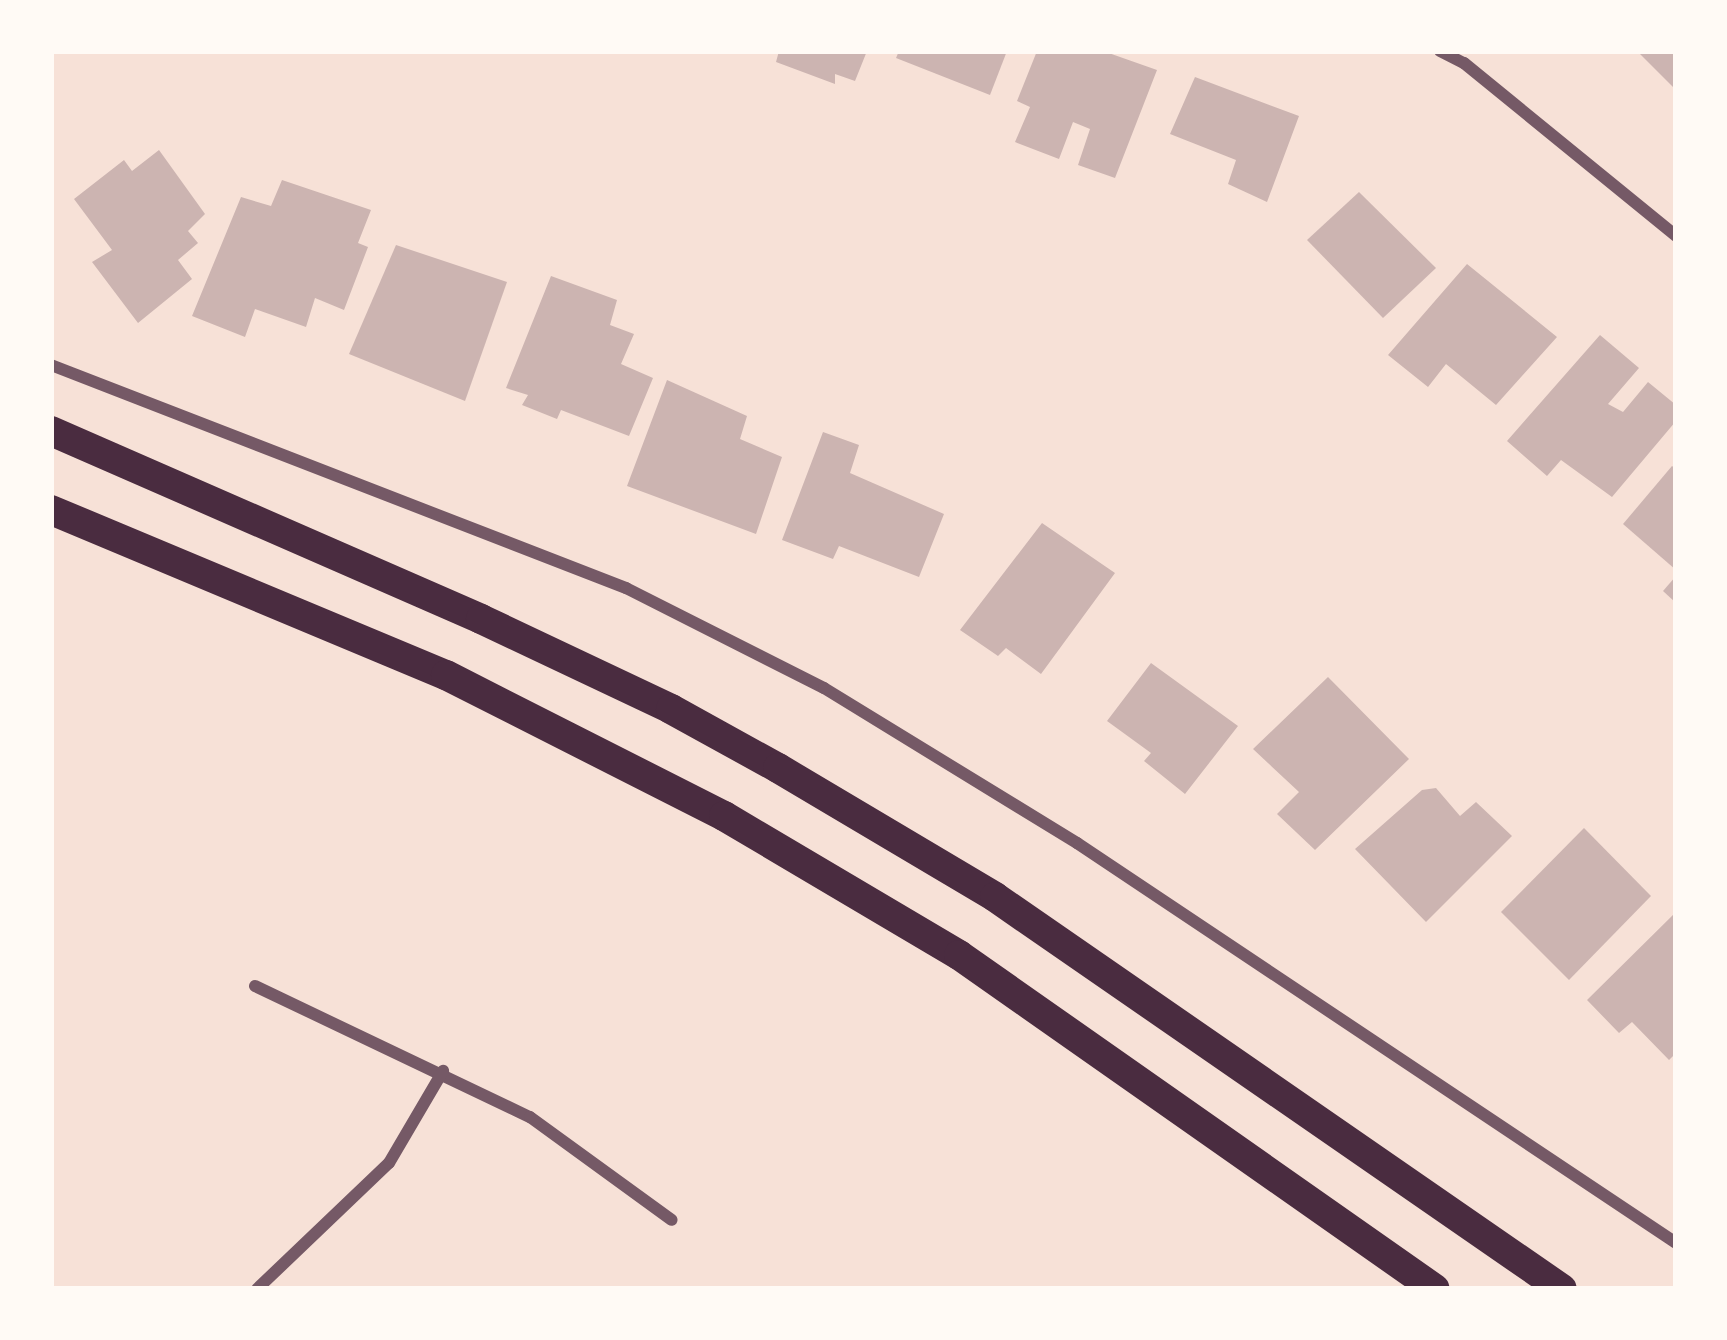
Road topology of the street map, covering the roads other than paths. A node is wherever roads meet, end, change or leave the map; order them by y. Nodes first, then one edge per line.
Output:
1 (1440, 51) edge
2 (1676, 236) edge
3 (51, 364) edge
4 (51, 431) edge
5 (51, 510) edge
6 (255, 986) dead end
7 (443, 1071) junction
8 (672, 1220) dead end
9 (1676, 1243) edge
10 (257, 1289) edge
11 (1435, 1289) edge
12 (1562, 1289) edge

1 - 2 street
3 - 9 street
4 - 12 main road
5 - 11 main road
6 - 7 street
7 - 8 street
7 - 10 street

